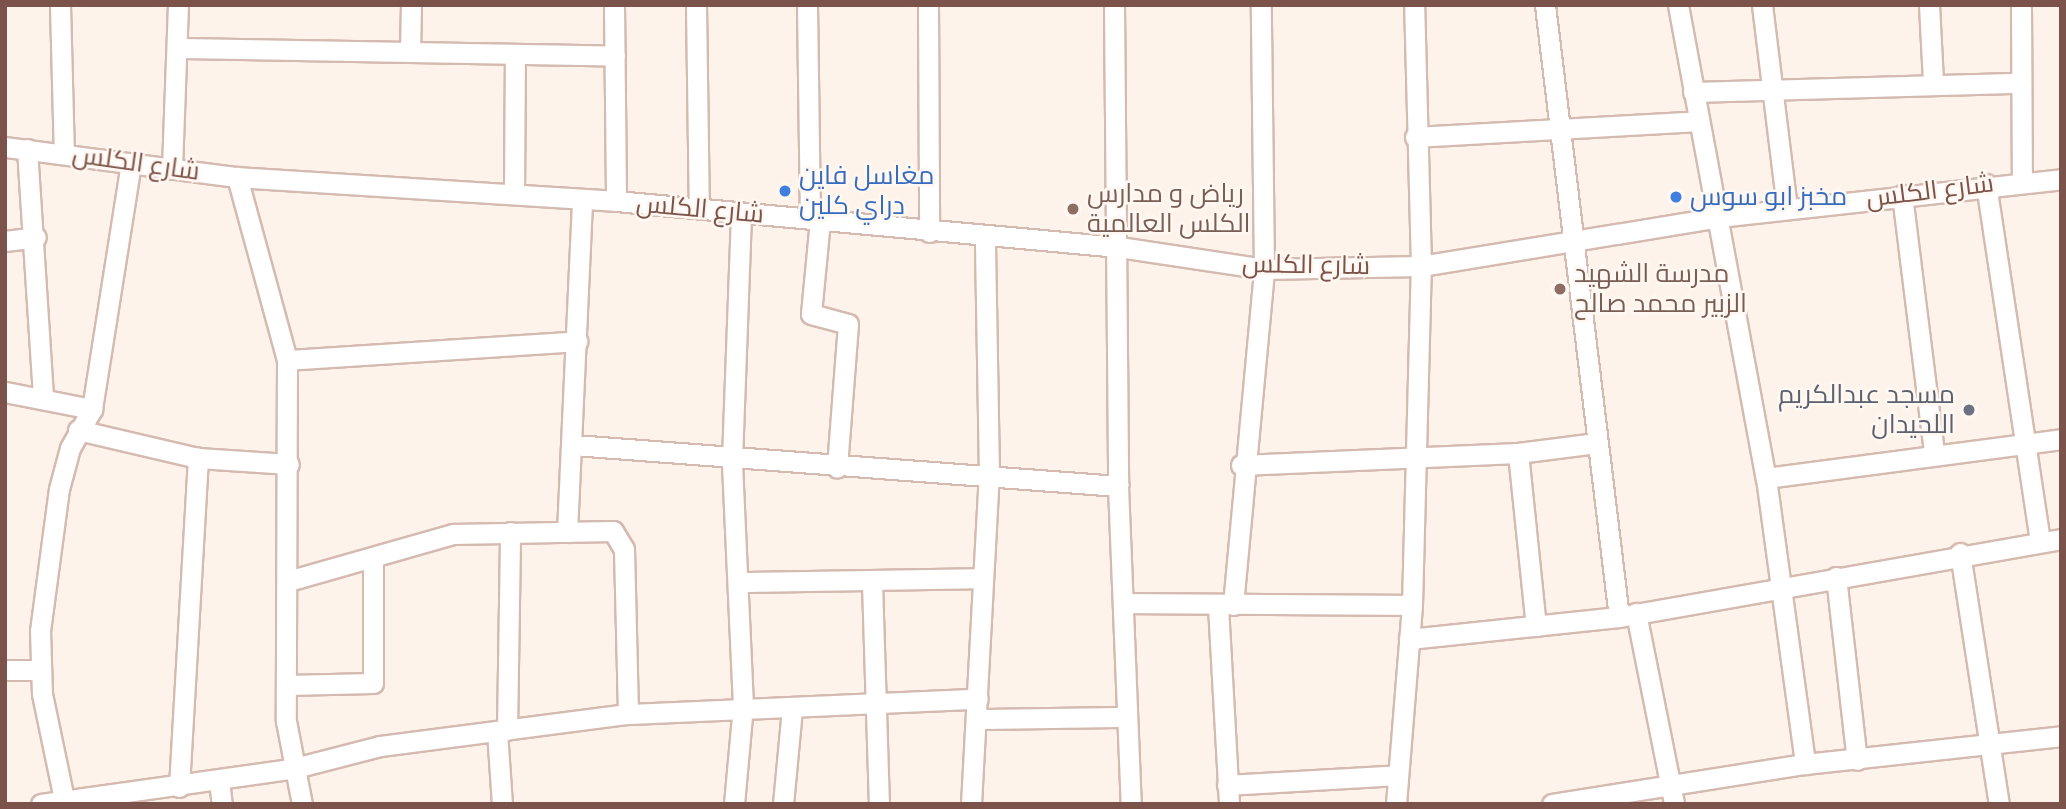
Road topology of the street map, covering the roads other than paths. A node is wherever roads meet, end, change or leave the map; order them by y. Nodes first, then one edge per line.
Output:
1 (60, 5) edge
2 (178, 5) edge
3 (411, 5) edge
4 (614, 5) edge
5 (696, 5) edge
6 (807, 5) edge
7 (928, 5) edge
8 (1114, 5) edge
9 (1261, 5) edge
10 (1414, 5) edge
11 (1545, 5) edge
12 (1678, 5) edge
13 (1762, 5) edge
14 (1929, 5) edge
15 (2021, 5) edge
16 (178, 48) junction
17 (410, 52) junction
18 (515, 54) junction
19 (615, 56) junction
20 (1933, 82) junction
21 (2020, 83) junction
22 (1770, 89) junction
23 (1693, 92) junction
24 (1699, 121) junction
25 (1562, 125) junction
26 (1415, 137) junction
27 (5, 147) edge
28 (27, 149) junction
29 (64, 153) junction
30 (131, 163) junction
31 (172, 168) junction
32 (237, 177) junction
33 (2022, 179) junction
34 (2061, 179) edge
35 (1986, 184) junction
36 (513, 193) junction
37 (1902, 195) junction
38 (582, 199) junction
39 (615, 201) junction
40 (699, 208) junction
41 (1787, 208) junction
42 (741, 214) junction
43 (1719, 217) junction
44 (815, 220) junction
45 (929, 232) junction
46 (36, 237) junction
47 (985, 238) junction
48 (5, 242) edge
49 (1572, 244) junction
50 (1119, 247) junction
51 (1421, 266) junction
52 (1264, 269) junction
53 (577, 341) junction
54 (288, 360) junction
55 (5, 392) edge
56 (43, 398) junction
57 (92, 409) junction
58 (78, 430) junction
59 (2061, 439) edge
60 (2028, 441) junction
61 (1596, 443) junction
62 (573, 445) junction
63 (1518, 453) junction
64 (1934, 453) junction
65 (1416, 457) junction
66 (198, 458) junction
67 (732, 460) junction
68 (289, 464) junction
69 (1241, 465) junction
70 (837, 468) junction
71 (989, 474) junction
72 (1766, 478) junction
73 (1118, 486) junction
74 (510, 532) junction
75 (567, 532) junction
76 (2040, 539) junction
77 (2061, 539) edge
78 (1959, 553) junction
79 (373, 561) junction
80 (1836, 577) junction
81 (982, 578) junction
82 (288, 581) junction
83 (740, 582) junction
84 (872, 583) junction
85 (1783, 584) junction
86 (1124, 604) junction
87 (1412, 605) junction
88 (1226, 606) junction
89 (1627, 615) junction
90 (1536, 626) junction
91 (1409, 639) junction
92 (5, 670) edge
93 (41, 670) junction
94 (286, 685) junction
95 (878, 699) junction
96 (978, 699) junction
97 (743, 706) junction
98 (792, 708) junction
99 (628, 714) junction
100 (1125, 717) junction
101 (977, 719) junction
102 (502, 730) junction
103 (2061, 736) edge
104 (1987, 747) junction
105 (1857, 760) junction
106 (1805, 764) junction
107 (291, 769) junction
108 (1398, 775) junction
109 (219, 781) junction
110 (1671, 782) junction
111 (178, 787) junction
112 (1228, 794) edge
113 (64, 800) edge
114 (41, 804) edge
115 (222, 804) edge
116 (302, 804) edge
117 (502, 804) edge
118 (734, 804) edge
119 (783, 804) edge
120 (879, 804) edge
121 (971, 804) edge
122 (1131, 804) edge
123 (1396, 804) edge
124 (1552, 804) edge
125 (1675, 804) edge
126 (1999, 804) edge

1 - 29 street
2 - 16 street
3 - 17 street
4 - 19 street
5 - 40 street
6 - 44 street
7 - 45 street
8 - 50 street
9 - 52 street
10 - 26 street
11 - 25 street
12 - 23 street
13 - 22 street
14 - 20 street
15 - 21 street
16 - 17 street
16 - 31 street
17 - 18 street
18 - 19 street
18 - 36 street
19 - 39 street
20 - 21 street
20 - 22 street
21 - 33 street
22 - 23 street
22 - 41 street
23 - 24 street
24 - 25 street
24 - 43 street
25 - 26 street
25 - 49 street
26 - 51 street
27 - 28 street, شارع الكلس
28 - 29 street, شارع الكلس
28 - 46 street
29 - 30 street, شارع الكلس
30 - 31 street, شارع الكلس
30 - 57 street
31 - 32 street, شارع الكلس
32 - 36 street, شارع الكلس
32 - 54 street
33 - 34 street, شارع الكلس
33 - 35 street, شارع الكلس
35 - 37 street, شارع الكلس
35 - 60 street
36 - 38 street, شارع الكلس
37 - 41 street, شارع الكلس
37 - 64 street
38 - 39 street, شارع الكلس
38 - 53 street
39 - 40 street, شارع الكلس
40 - 42 street, شارع الكلس
41 - 43 street, شارع الكلس
42 - 44 street, شارع الكلس
42 - 67 street
43 - 49 street, شارع الكلس
43 - 72 street
44 - 45 street, شارع الكلس
44 - 70 street
45 - 47 street, شارع الكلس
46 - 48 street
46 - 56 street
47 - 50 street, شارع الكلس
47 - 71 street
49 - 51 street, شارع الكلس
49 - 61 street
50 - 52 street, شارع الكلس
50 - 73 street
51 - 52 street, شارع الكلس
51 - 65 street
52 - 69 street
53 - 54 street
53 - 62 street
54 - 68 street
55 - 56 street
56 - 57 street
57 - 58 street
58 - 66 street
58 - 93 street
59 - 60 street
60 - 64 street
60 - 76 street
61 - 63 street
61 - 89 street
62 - 67 street
62 - 75 street
63 - 65 street
63 - 90 street
64 - 72 street
65 - 69 street
65 - 87 street
66 - 68 street
66 - 111 street
67 - 70 street
67 - 83 street
68 - 82 street
69 - 88 street
70 - 71 street
71 - 73 street
71 - 81 street
72 - 85 street
73 - 86 street
74 - 75 street
74 - 79 street
74 - 102 street
75 - 99 street
76 - 77 street
76 - 78 street
78 - 80 street
78 - 104 street
79 - 82 street
79 - 94 street
80 - 85 street
80 - 105 street
81 - 84 street
81 - 96 street
82 - 94 street
83 - 84 street
83 - 97 street
84 - 95 street
85 - 89 street
85 - 106 street
86 - 88 street
86 - 100 street
87 - 88 street
87 - 91 street
88 - 112 street
89 - 90 street
89 - 110 street
90 - 91 street
91 - 108 street
92 - 93 street
93 - 113 street
94 - 107 street
95 - 96 street
95 - 98 street
95 - 120 street
96 - 101 street
97 - 98 street
97 - 99 street
97 - 118 street
98 - 119 street
99 - 102 street
100 - 101 street
100 - 122 street
101 - 121 street
102 - 107 street
102 - 117 street
103 - 104 street
104 - 105 street
104 - 126 street
105 - 106 street
106 - 110 street
107 - 109 street
107 - 116 street
108 - 112 street
108 - 123 street
109 - 111 street
109 - 115 street
110 - 124 street
110 - 125 street
111 - 113 street
113 - 114 street

